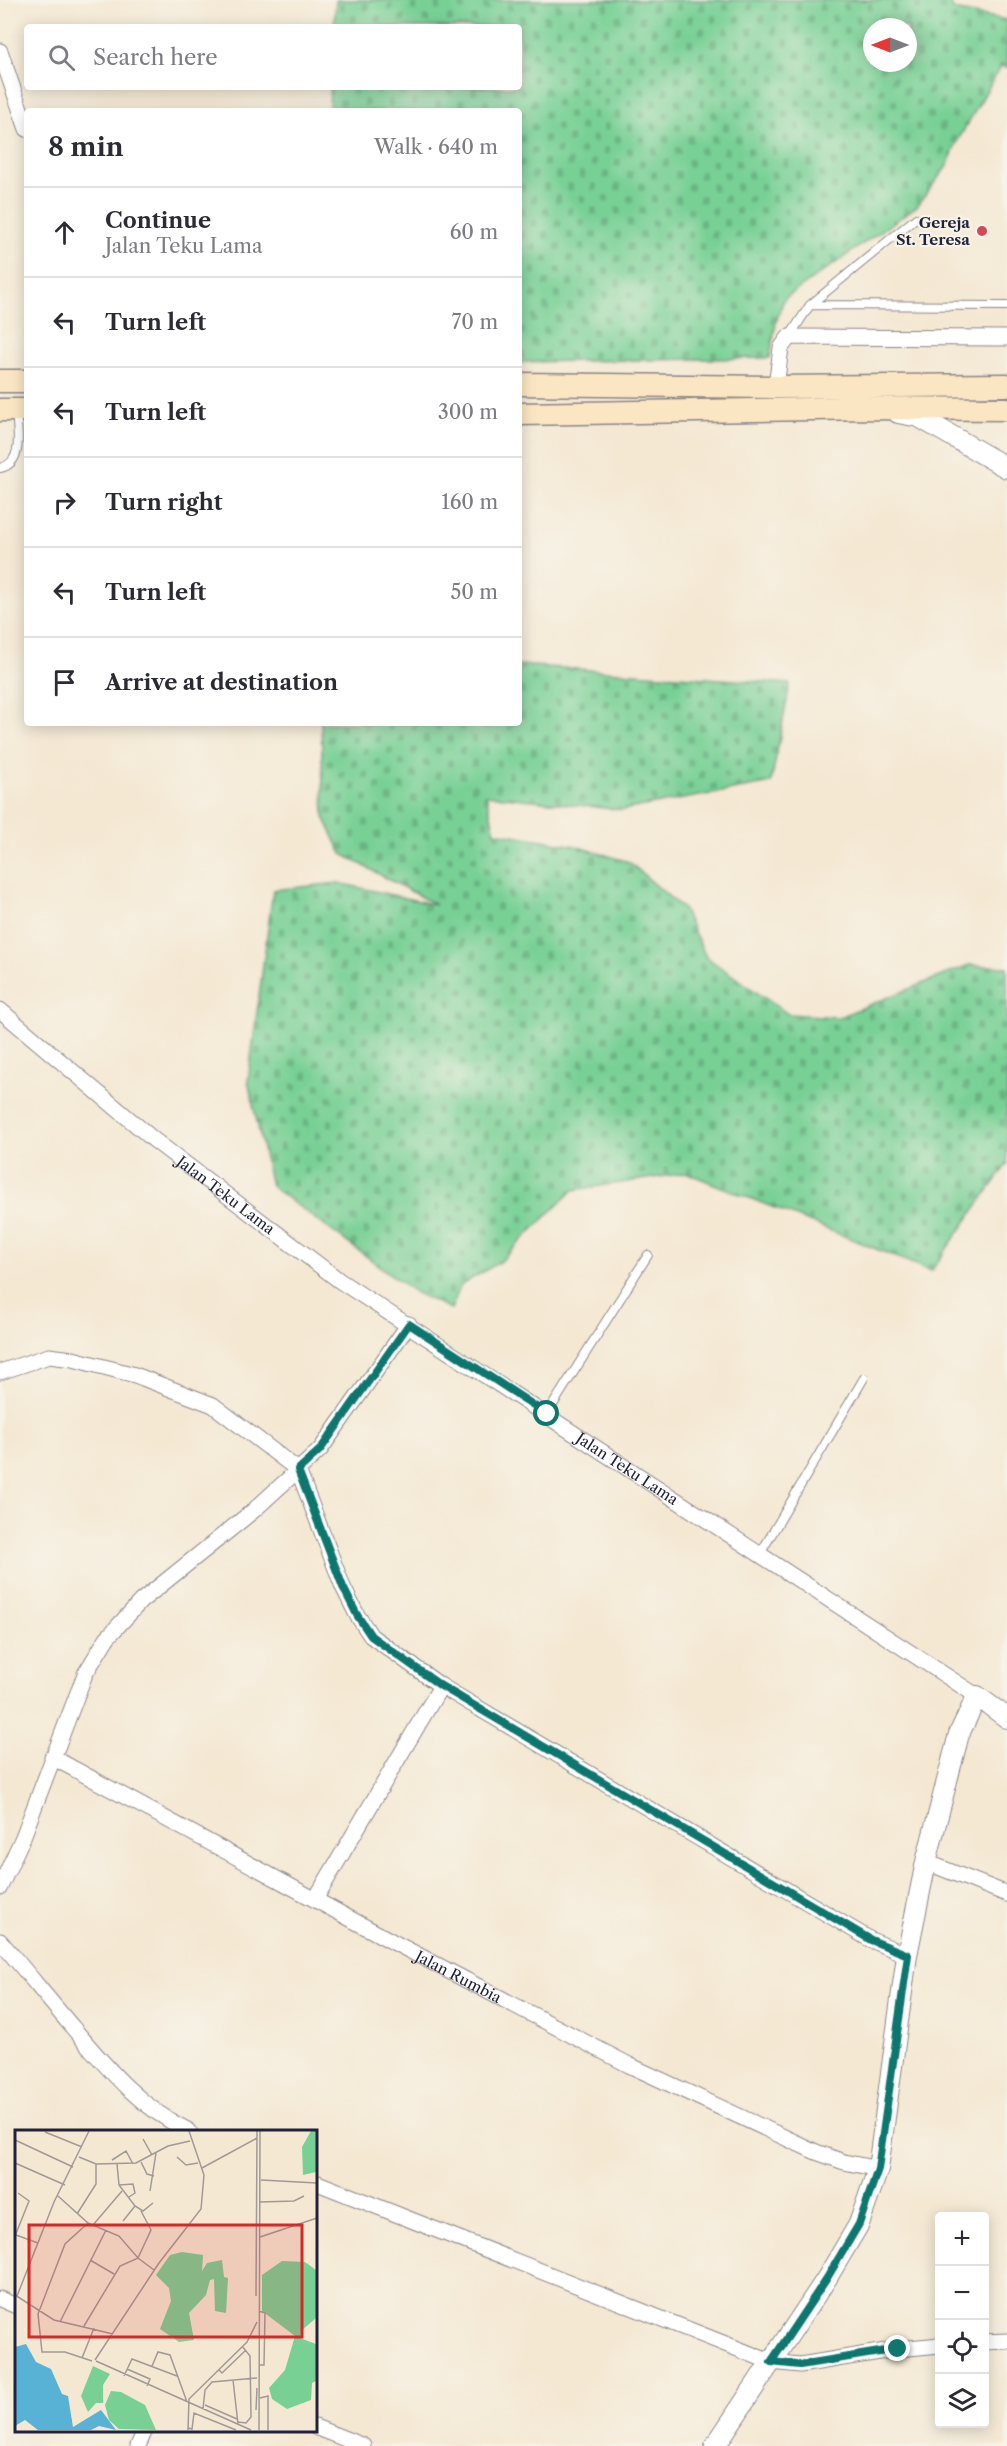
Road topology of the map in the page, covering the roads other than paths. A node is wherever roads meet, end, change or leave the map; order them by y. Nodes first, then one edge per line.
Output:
1 (0, 51) edge
2 (24, 120) edge
3 (916, 218) dead end
4 (810, 305) junction
5 (1007, 306) edge
6 (789, 337) junction
7 (1007, 338) edge
8 (0, 381) edge
9 (24, 381) edge
10 (522, 384) edge
11 (1007, 385) edge
12 (776, 387) junction
13 (870, 408) junction
14 (1007, 409) edge
15 (14, 410) edge
16 (522, 414) edge
17 (0, 468) edge
18 (1007, 468) edge
19 (0, 1010) edge
20 (648, 1255) dead end
21 (409, 1324) junction
22 (0, 1372) edge
23 (864, 1378) dead end
24 (547, 1414) junction
25 (298, 1470) junction
26 (760, 1554) junction
27 (441, 1686) junction
28 (977, 1696) junction
29 (1007, 1718) edge
30 (52, 1756) junction
31 (926, 1862) junction
32 (3, 1870) edge
33 (0, 1887) edge
34 (1007, 1894) edge
35 (316, 1898) junction
36 (0, 1941) edge
37 (908, 1955) junction
38 (187, 2130) edge
39 (878, 2169) junction
40 (316, 2182) edge
41 (0, 2299) edge
42 (15, 2306) edge
43 (1007, 2341) edge
44 (989, 2342) edge
45 (935, 2346) edge
46 (771, 2362) junction
47 (316, 2427) edge
48 (145, 2431) edge
49 (138, 2446) edge
50 (363, 2446) edge
51 (716, 2446) edge

1 - 2 street
3 - 4 lane
4 - 5 lane
4 - 6 lane
6 - 7 street
6 - 12 street
8 - 9 main road
10 - 12 main road
11 - 12 main road
13 - 14 main road
13 - 16 main road
13 - 18 street
15 - 17 lane
19 - 21 street, Jalan Teku Lama
20 - 24 lane
21 - 24 street, Jalan Teku Lama
21 - 25 street
22 - 25 street
23 - 26 lane
24 - 26 street, Jalan Teku Lama
25 - 27 street
25 - 30 street
26 - 28 street, Jalan Teku Lama
27 - 35 street
27 - 37 street
28 - 29 street, Jalan Teku Lama
28 - 31 street
30 - 32 street
30 - 35 street, Jalan Rumbia
31 - 34 street
31 - 37 street
32 - 33 street
35 - 39 street, Jalan Rumbia
36 - 38 street
37 - 39 street
39 - 46 street
40 - 46 street
41 - 42 street
43 - 44 street
45 - 46 street
46 - 51 street
47 - 50 street
48 - 49 street

